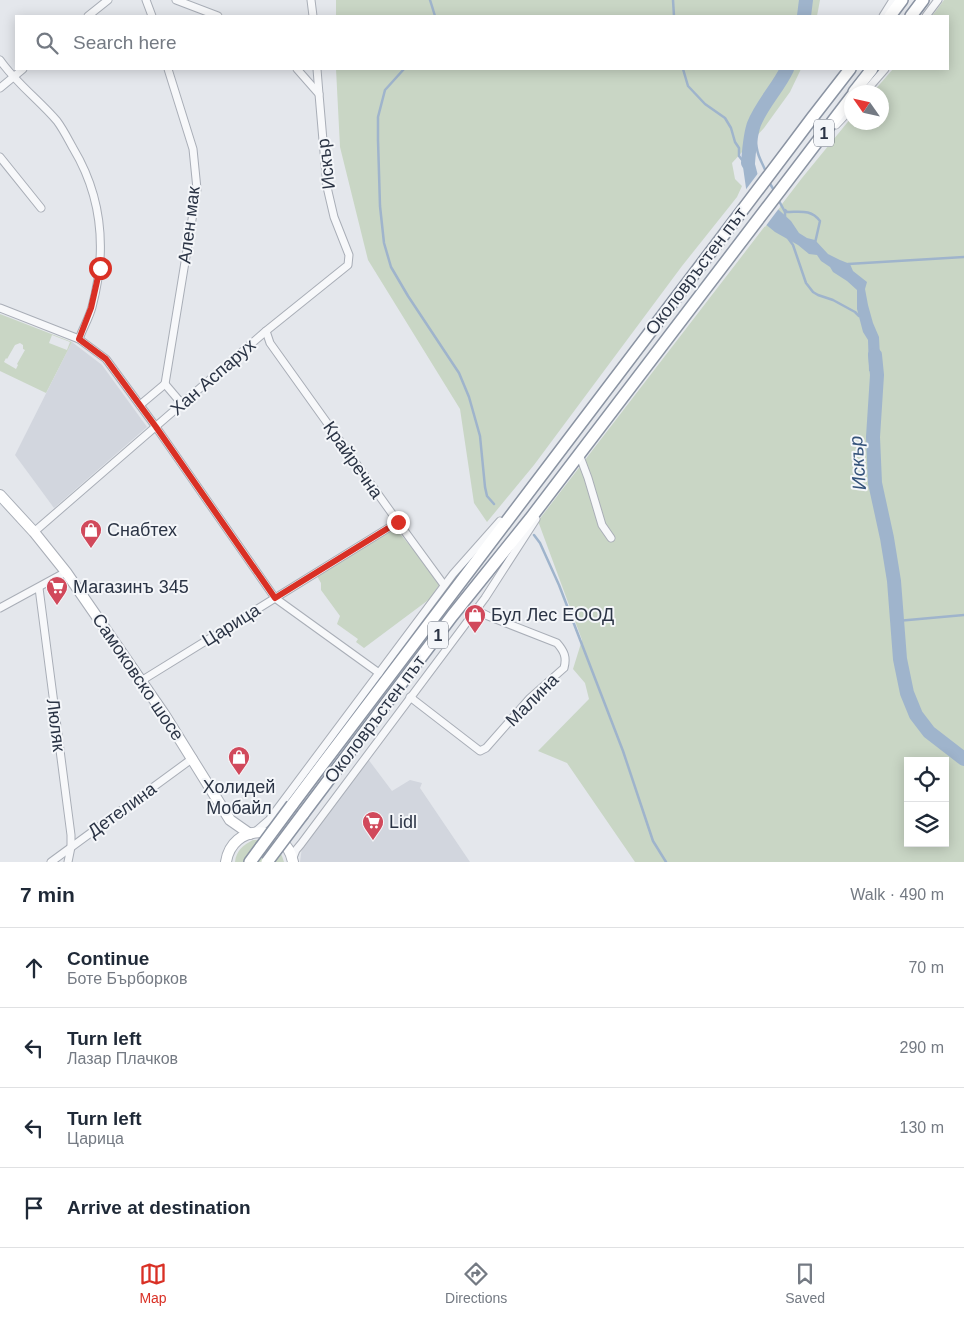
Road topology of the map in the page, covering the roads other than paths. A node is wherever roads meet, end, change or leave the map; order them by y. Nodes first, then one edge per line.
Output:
1 (108, 0) edge
2 (146, 0) edge
3 (176, 0) edge
4 (311, 0) edge
5 (893, 0) edge
6 (902, 0) edge
7 (923, 0) edge
8 (938, 0) edge
9 (89, 15) edge
10 (152, 15) edge
11 (215, 15) edge
12 (313, 15) edge
13 (884, 15) edge
14 (891, 15) edge
15 (912, 15) edge
16 (927, 15) edge
17 (0, 60) edge
18 (22, 70) edge
19 (168, 70) edge
20 (298, 70) edge
21 (317, 70) edge
22 (845, 70) edge
23 (849, 70) edge
24 (871, 70) edge
25 (884, 70) edge
26 (13, 77) junction
27 (859, 85) edge
28 (871, 85) edge
29 (0, 88) edge
30 (319, 94) junction
31 (844, 107) edge
32 (844, 117) edge
33 (812, 118) junction
34 (0, 157) edge
35 (796, 170) junction
36 (41, 208) dead end
37 (348, 265) joint
38 (0, 308) edge
39 (266, 331) junction
40 (79, 339) junction
41 (165, 384) junction
42 (182, 404) junction
43 (140, 405) junction
44 (156, 427) junction
45 (577, 456) junction
46 (543, 474) junction
47 (0, 495) edge
48 (398, 522) junction
49 (34, 532) junction
50 (611, 538) dead end
51 (66, 572) junction
52 (444, 585) junction
53 (39, 588) junction
54 (275, 598) junction
55 (0, 608) edge
56 (476, 610) junction
57 (379, 673) junction
58 (141, 681) junction
59 (410, 697) junction
60 (193, 758) junction
61 (230, 820) junction
62 (252, 833) junction
63 (233, 846) junction
64 (71, 847) junction
65 (226, 861) edge
66 (292, 861) edge
67 (51, 862) edge
68 (68, 862) edge
69 (250, 862) edge
70 (267, 862) edge

1 - 9 street
2 - 10 street
3 - 11 street
4 - 12 street
5 - 13 street
6 - 14 highway
7 - 15 highway
8 - 16 street
17 - 26 street
18 - 26 street
19 - 41 street, Ален мак
20 - 30 street
21 - 30 street, Искър
22 - 33 street
23 - 33 highway, Околовръстен път / 1
24 - 27 highway
25 - 28 street
26 - 29 street
26 - 40 street
30 - 37 street, Искър
31 - 35 highway, Околовръстен път / 1
32 - 35 street
33 - 46 highway, Околовръстен път / 1
34 - 36 street
35 - 45 highway, Околовръстен път / 1
37 - 39 street, Хан Аспарух
38 - 40 street
39 - 42 street, Хан Аспарух
39 - 48 street, Крайречна
40 - 43 street
41 - 42 street
41 - 43 street
42 - 44 street, Хан Аспарух
43 - 44 street
44 - 49 street, Хан Аспарух
44 - 54 street
45 - 50 street
45 - 56 street, Околовръстен път
45 - 70 highway, Околовръстен път / 1, bridge
46 - 52 street, Околовръстен път
46 - 69 highway, Околовръстен път / 1, bridge
47 - 49 main road, Самоковско шосе
48 - 52 street, Крайречна
48 - 54 street, Царица
49 - 51 main road, Самоковско шосе
51 - 53 street
51 - 58 main road, Самоковско шосе
52 - 57 street, Околовръстен път
53 - 55 street
53 - 64 street, Люляк
54 - 57 street
54 - 58 street, Царица
56 - 59 street, Околовръстен път
56 - 59 street, Малина
57 - 62 street, Околовръстен път
58 - 60 main road, Самоковско шосе
59 - 66 street, Околовръстен път
60 - 61 main road, Самоковско шосе
60 - 64 street, Детелина
61 - 62 main road, Самоковско шосе
61 - 63 main road, Самоковско шосе
62 - 63 main road
62 - 66 main road
63 - 65 main road
64 - 67 street, Детелина
64 - 68 street, Люляк

